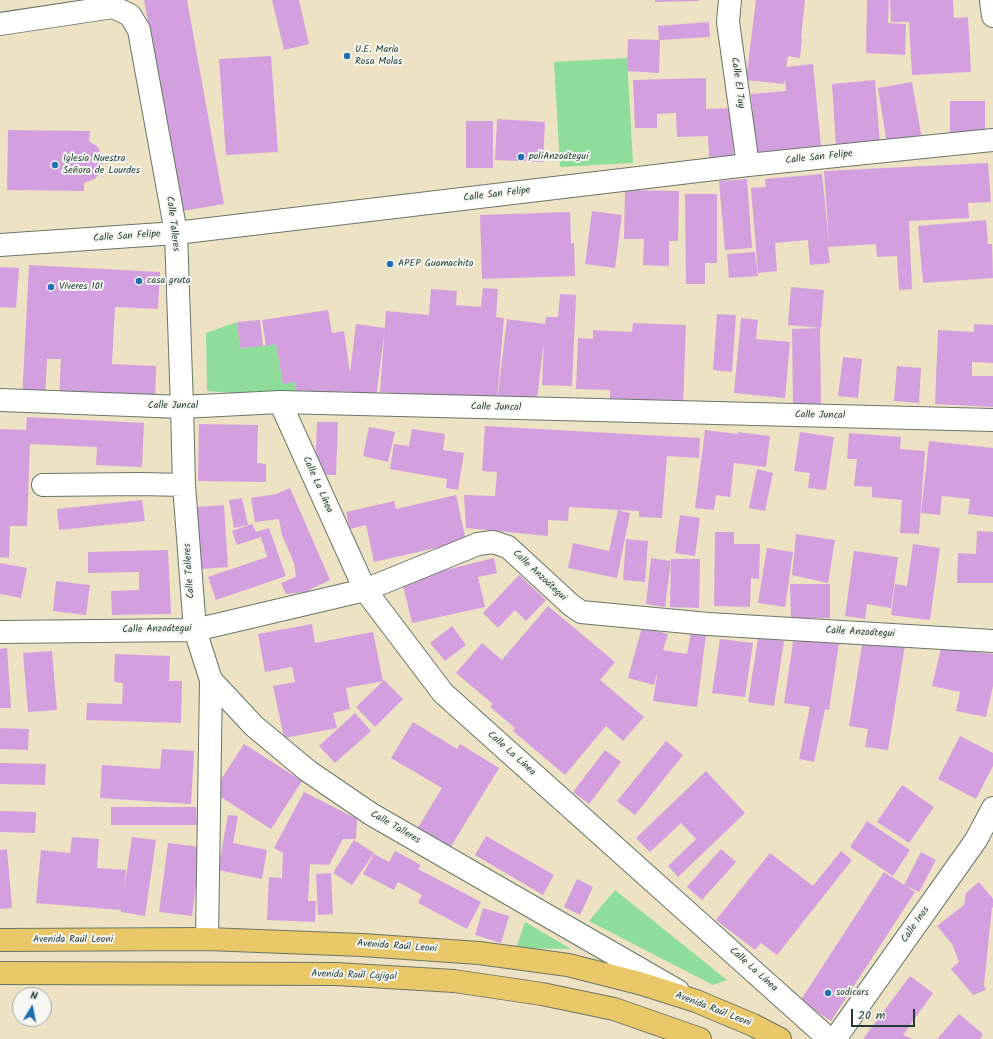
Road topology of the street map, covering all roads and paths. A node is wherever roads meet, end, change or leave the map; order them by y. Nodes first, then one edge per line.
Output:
1 (730, 0) edge
2 (991, 0) edge
3 (993, 16) edge
4 (0, 24) edge
5 (993, 140) edge
6 (748, 166) junction
7 (176, 233) junction
8 (0, 245) edge
9 (0, 400) edge
10 (280, 402) junction
11 (182, 407) junction
12 (993, 420) edge
13 (43, 485) dead end
14 (184, 485) junction
15 (365, 590) junction
16 (195, 630) junction
17 (0, 632) edge
18 (993, 640) edge
19 (211, 680) junction
20 (993, 808) edge
21 (207, 939) junction
22 (0, 940) edge
23 (0, 973) edge
24 (696, 1001) junction
25 (700, 1039) edge
26 (780, 1039) edge
27 (829, 1039) edge
28 (835, 1039) edge

1 - 6 street, Calle El Tuy
2 - 3 street
4 - 7 street, Calle Talleres
5 - 6 street, Calle San Felipe
6 - 7 street, Calle San Felipe
7 - 8 street, Calle San Felipe
7 - 11 street, Calle Talleres
9 - 11 street, Calle Juncal
10 - 11 street, Calle Juncal
10 - 12 street, Calle Juncal
10 - 15 street, Calle La Línea
11 - 14 street, Calle Talleres
13 - 14 street
14 - 16 street, Calle Talleres
15 - 16 street, Calle Anzoátegui
15 - 18 street, Calle Anzoátegui
15 - 27 street, Calle La Línea
16 - 17 street, Calle Anzoátegui
16 - 19 street, Calle Talleres
19 - 21 street
19 - 24 street, Calle Talleres
20 - 28 street, Calle Inos
21 - 22 main road, Avenida Raúl Leoni
21 - 24 main road, Avenida Raúl Leoni
23 - 25 main road, Avenida Raúl Cajigal
24 - 26 main road, Avenida Raúl Leoni

